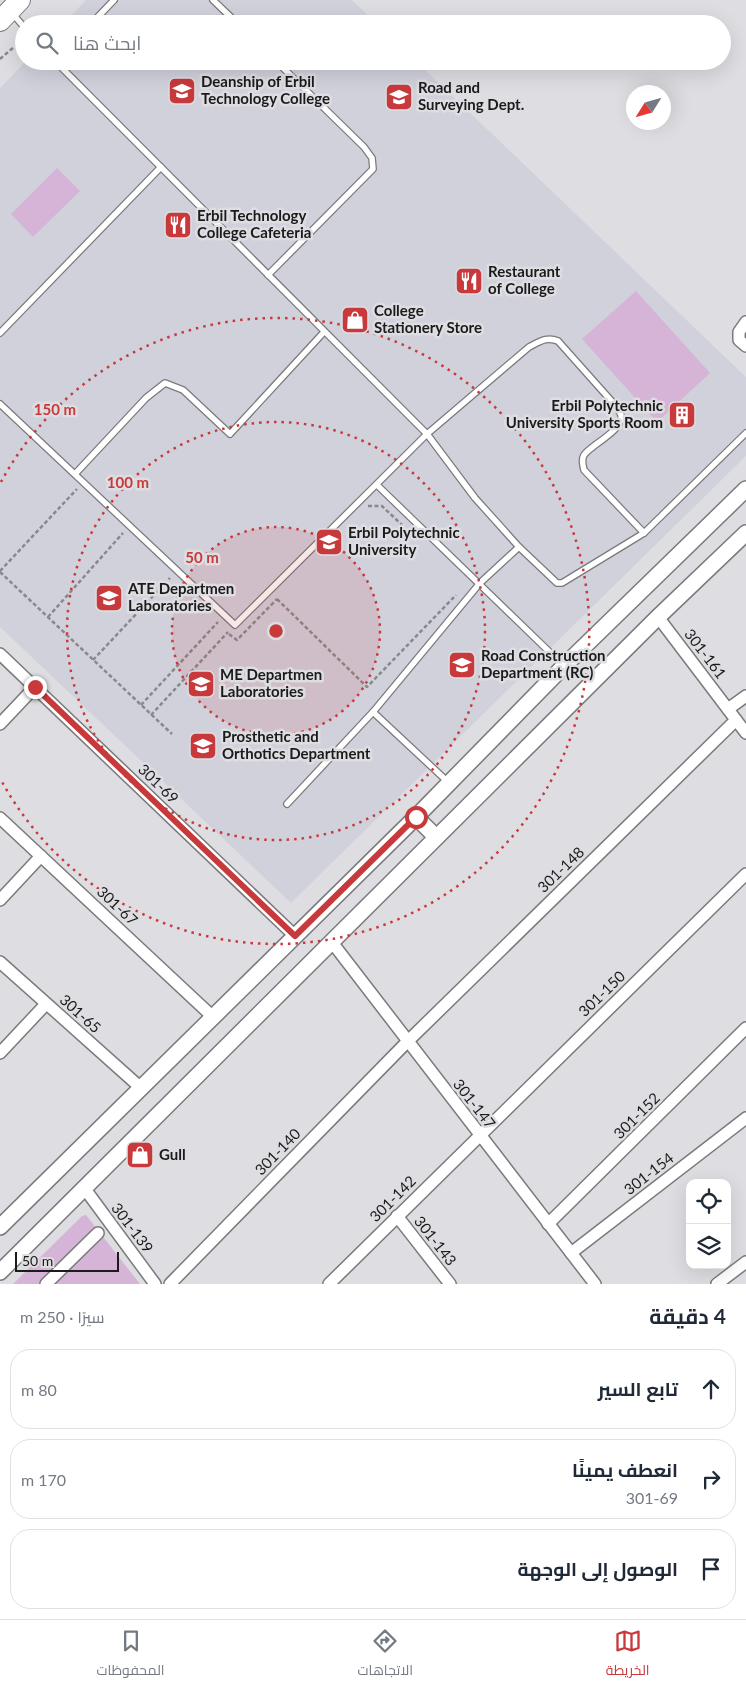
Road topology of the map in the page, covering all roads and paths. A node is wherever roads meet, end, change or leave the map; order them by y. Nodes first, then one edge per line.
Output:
1 (114, 0) edge
2 (213, 0) edge
3 (100, 15) edge
4 (229, 15) edge
5 (14, 47) dead end
6 (0, 59) edge
7 (64, 70) edge
8 (285, 70) edge
9 (161, 167) junction
10 (268, 275) junction
11 (746, 322) edge
12 (324, 332) junction
13 (0, 333) edge
14 (743, 343) edge
15 (0, 404) edge
16 (746, 433) edge
17 (426, 434) junction
18 (75, 474) junction
19 (377, 485) junction
20 (77, 489) dead end
21 (746, 489) edge
22 (368, 506) dead end
23 (403, 525) dead end
24 (644, 533) junction
25 (746, 533) edge
26 (123, 534) dead end
27 (519, 547) junction
28 (0, 572) edge
29 (170, 578) dead end
30 (480, 583) junction
31 (459, 592) dead end
32 (224, 615) junction
33 (48, 617) junction
34 (658, 617) junction
35 (217, 622) junction
36 (228, 633) junction
37 (0, 654) edge
38 (93, 660) junction
39 (564, 666) junction
40 (35, 687) junction
41 (746, 696) edge
42 (141, 705) junction
43 (728, 709) junction
44 (373, 712) junction
45 (151, 715) junction
46 (736, 720) junction
47 (0, 724) edge
48 (746, 733) edge
49 (172, 734) dead end
50 (450, 783) junction
51 (287, 804) dead end
52 (416, 817) junction
53 (0, 818) edge
54 (436, 837) junction
55 (41, 856) junction
56 (746, 874) edge
57 (0, 900) edge
58 (295, 936) junction
59 (331, 941) junction
60 (0, 962) edge
61 (46, 1004) junction
62 (213, 1017) junction
63 (746, 1028) edge
64 (407, 1042) junction
65 (0, 1053) edge
66 (141, 1088) junction
67 (746, 1118) edge
68 (479, 1135) junction
69 (85, 1189) junction
70 (397, 1216) junction
71 (548, 1224) junction
72 (0, 1227) edge
73 (98, 1233) dead end
74 (571, 1253) junction
75 (746, 1262) edge
76 (0, 1272) edge
77 (49, 1283) edge
78 (156, 1284) edge
79 (170, 1284) edge
80 (329, 1284) edge
81 (450, 1284) edge
82 (595, 1284) edge
83 (717, 1284) edge

1 - 3 lane
2 - 4 lane
5 - 6 path
7 - 9 lane
8 - 10 lane
9 - 10 lane
9 - 13 lane
10 - 12 lane
11 - 14 street
12 - 17 lane
12 - 18 lane
15 - 18 lane
16 - 24 lane
17 - 19 lane
17 - 24 lane
17 - 27 lane
18 - 32 lane
19 - 30 lane
19 - 32 lane
20 - 28 path
21 - 39 main road
22 - 23 path
24 - 27 lane
25 - 34 main road
26 - 33 path
27 - 30 lane
28 - 33 path
29 - 38 path
30 - 39 lane
30 - 44 lane
31 - 36 path
32 - 35 path
33 - 38 path
34 - 43 street, 301-161
34 - 54 main road
35 - 36 path
35 - 42 path
36 - 45 path
37 - 40 street, 301-69
38 - 42 path
39 - 50 main road
40 - 47 street
40 - 58 street, 301-69
41 - 43 street
42 - 45 path
43 - 46 street, 301-161
44 - 50 lane
44 - 51 lane
45 - 49 path
46 - 48 street, 301-161
46 - 64 street, 301-148
50 - 52 main road
52 - 54 main road
52 - 58 main road
53 - 55 street, 301-67
54 - 59 main road
55 - 57 street
55 - 62 street, 301-67
56 - 68 street, 301-150
58 - 62 main road
59 - 64 street, 301-147
59 - 69 main road
60 - 61 street, 301-65
61 - 65 street
61 - 66 street, 301-65
62 - 66 main road
63 - 71 street, 301-152
64 - 68 street, 301-147
64 - 79 street, 301-140
66 - 72 main road
67 - 74 street, 301-154
68 - 70 street, 301-142
68 - 71 street, 301-147
69 - 76 main road
69 - 78 street, 301-139
70 - 80 street, 301-142
70 - 81 street, 301-143
71 - 74 street, 301-147
73 - 77 street
74 - 82 street, 301-147
75 - 83 street

